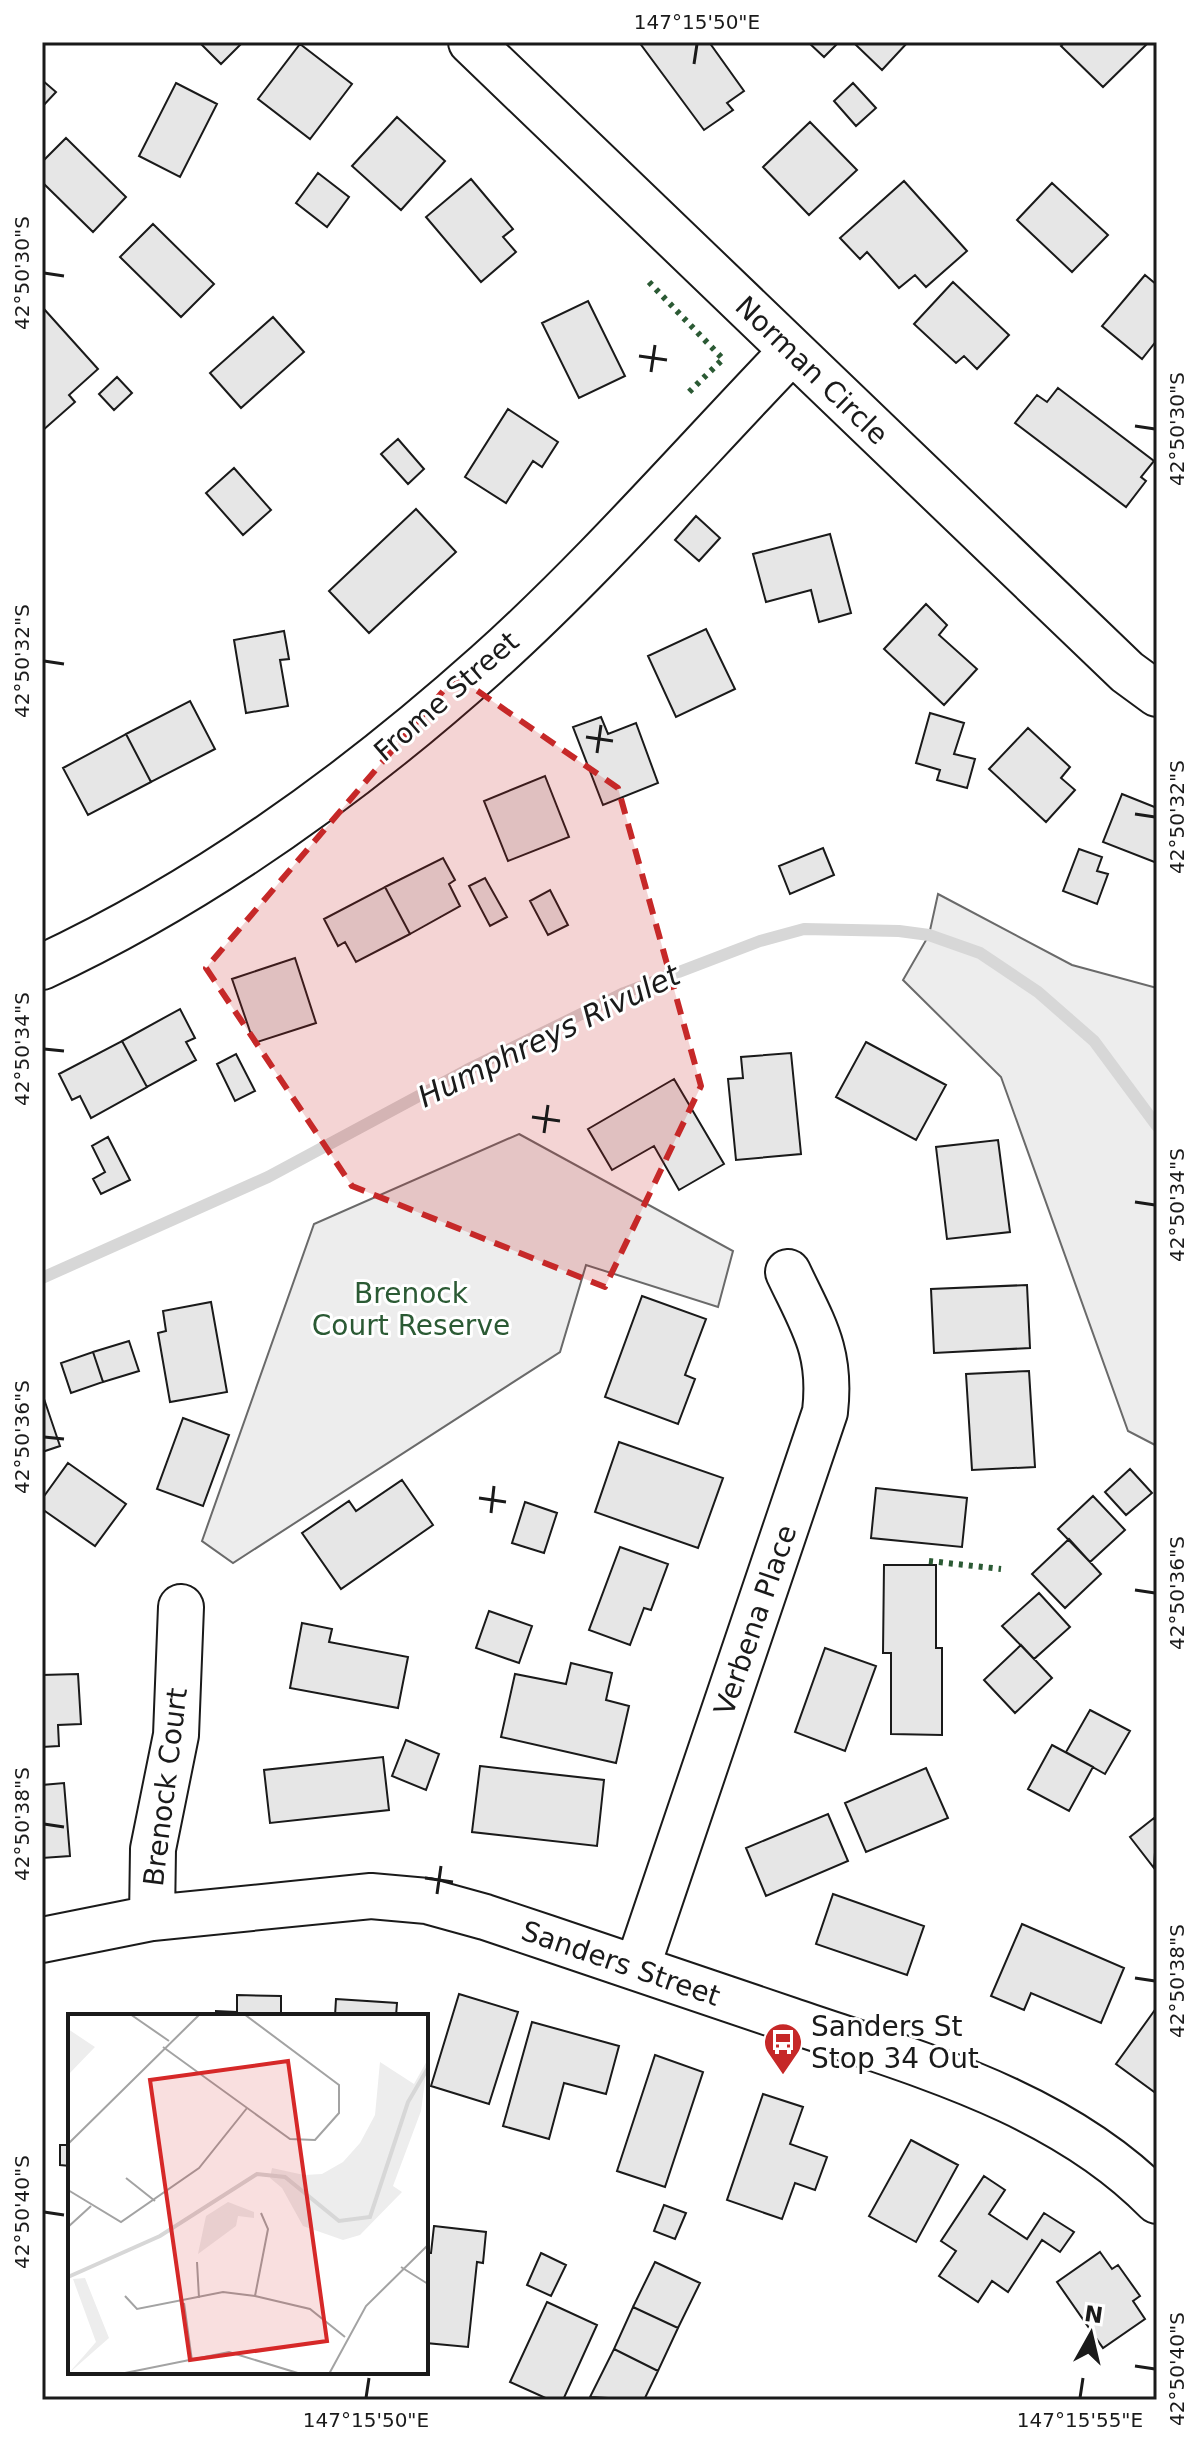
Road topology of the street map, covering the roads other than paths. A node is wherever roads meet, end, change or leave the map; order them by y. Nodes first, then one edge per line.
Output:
1 (471, 42) edge
2 (792, 351) junction
3 (1157, 694) edge
4 (42, 967) edge
5 (788, 1272) dead end
6 (181, 1607) dead end
7 (152, 1918) junction
8 (42, 1940) edge
9 (637, 1968) junction
10 (1157, 2201) edge

1 - 2 street, Norman Circle
2 - 3 street, Norman Circle
2 - 4 street, Frome Street
5 - 9 street, Verbena Place
6 - 7 street, Brenock Court
7 - 8 street, Sanders Street
7 - 9 street, Sanders Street
9 - 10 street, Sanders Street

